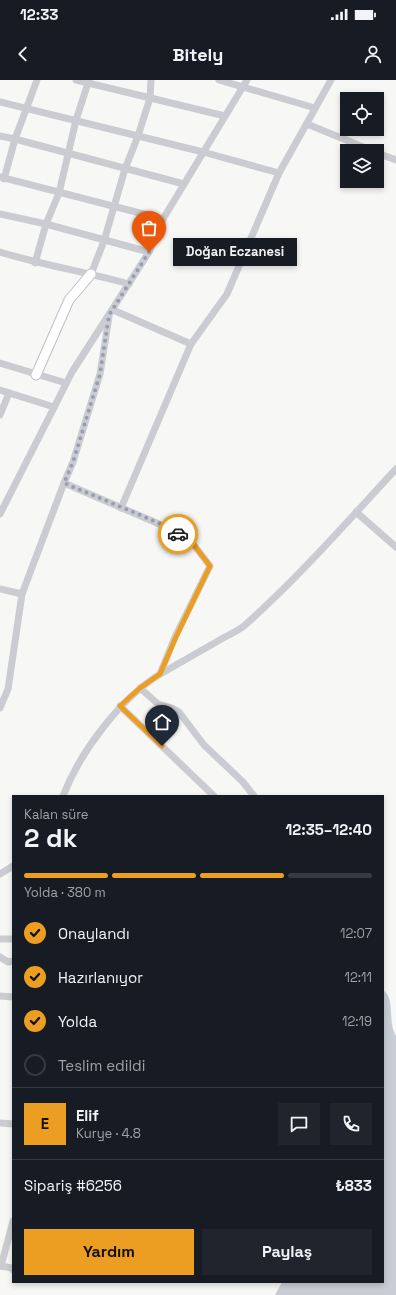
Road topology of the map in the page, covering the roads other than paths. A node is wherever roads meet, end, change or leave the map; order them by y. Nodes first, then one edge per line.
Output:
1 (37, 80) edge
2 (76, 80) edge
3 (151, 80) edge
4 (219, 80) edge
5 (331, 80) edge
6 (88, 82) edge
7 (245, 83) edge
8 (150, 98) junction
9 (0, 102) edge
10 (26, 108) junction
11 (315, 108) junction
12 (225, 116) junction
13 (76, 120) junction
14 (307, 124) junction
15 (0, 136) edge
16 (138, 136) junction
17 (15, 138) junction
18 (356, 144) edge
19 (203, 152) junction
20 (69, 154) junction
21 (384, 156) edge
22 (396, 160) edge
23 (125, 169) junction
24 (279, 173) junction
25 (2, 178) edge
26 (184, 184) junction
27 (59, 193) junction
28 (114, 206) junction
29 (0, 214) edge
30 (163, 219) junction
31 (46, 224) junction
32 (104, 241) junction
33 (0, 252) edge
34 (149, 252) junction
35 (35, 263) junction
36 (91, 274) junction
37 (129, 284) junction
38 (111, 313) junction
39 (191, 344) junction
40 (0, 363) edge
41 (36, 375) junction
42 (66, 383) junction
43 (0, 390) edge
44 (9, 393) junction
45 (54, 407) junction
46 (0, 415) edge
47 (396, 470) edge
48 (64, 483) junction
49 (121, 508) junction
50 (356, 512) junction
51 (0, 514) edge
52 (396, 547) edge
53 (0, 589) edge
54 (22, 594) junction
55 (160, 674) junction
56 (140, 688) junction
57 (120, 706) junction
58 (0, 708) edge
59 (63, 795) edge
60 (213, 795) edge
61 (253, 795) edge
62 (12, 867) edge
63 (0, 874) edge
64 (0, 940) edge
65 (12, 940) edge
66 (0, 957) edge
67 (12, 961) edge
68 (0, 996) edge
69 (12, 997) edge
70 (0, 1123) edge
71 (12, 1124) edge
72 (12, 1225) edge
73 (1, 1266) edge
74 (12, 1268) edge

1 - 10 street
2 - 6 street
3 - 8 street
4 - 7 street
5 - 11 street
6 - 8 street
6 - 13 street
7 - 11 street
7 - 12 street
8 - 12 street
8 - 16 street
9 - 10 street
10 - 13 street
10 - 17 street
11 - 14 street
12 - 19 street
13 - 16 street
13 - 20 street
14 - 18 street
14 - 24 street
15 - 17 street
16 - 19 street
16 - 23 street
17 - 20 street
17 - 25 street
19 - 24 street
19 - 26 street
20 - 23 street
20 - 27 street
21 - 22 street
23 - 26 street
23 - 28 street
24 - 39 street
25 - 27 street
26 - 30 street
27 - 28 street
27 - 31 street
28 - 30 street
28 - 32 street
29 - 31 street
30 - 34 street
31 - 32 street
31 - 35 street
32 - 34 street
32 - 36 street
33 - 35 street
34 - 37 street
35 - 36 street
36 - 37 street
36 - 41 main road
37 - 38 street
38 - 39 street
38 - 42 street
38 - 48 street
39 - 49 street
40 - 41 street
41 - 42 street
42 - 45 street
43 - 44 street
44 - 45 street
44 - 46 street
45 - 51 street
47 - 50 street
48 - 49 street
48 - 54 street
49 - 55 street
50 - 52 street
50 - 55 street
53 - 54 street
54 - 58 street
55 - 56 street
56 - 57 street
56 - 61 street
57 - 59 street
57 - 60 street
62 - 63 street
64 - 65 street
66 - 67 street
68 - 69 street
70 - 71 street
72 - 73 street
73 - 74 street

